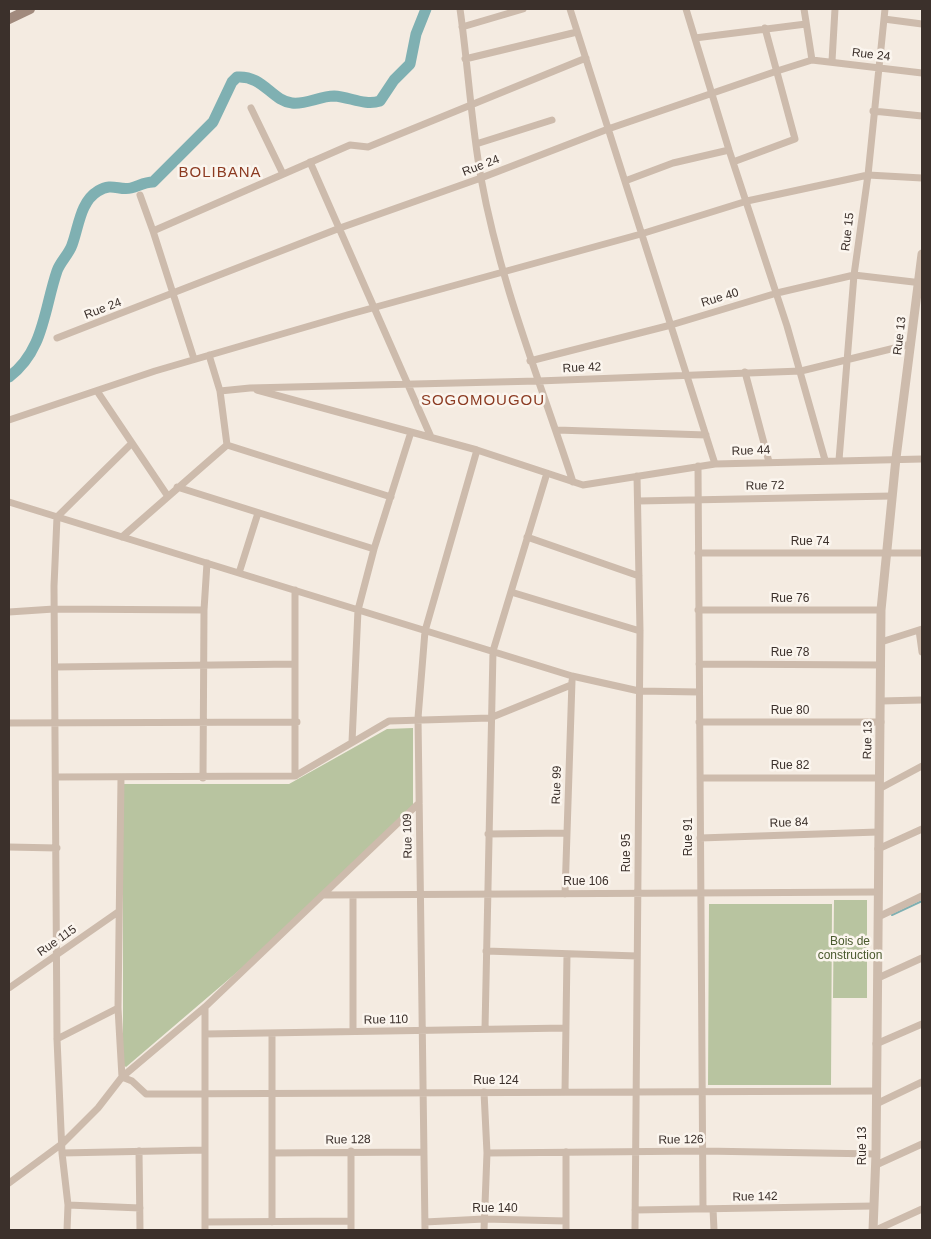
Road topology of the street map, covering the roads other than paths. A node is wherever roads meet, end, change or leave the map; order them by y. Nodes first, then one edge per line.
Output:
1 (30, 9) edge
2 (460, 9) edge
3 (523, 9) edge
4 (570, 9) edge
5 (686, 9) edge
6 (804, 9) edge
7 (834, 9) edge
8 (885, 9) edge
9 (9, 18) edge
10 (884, 19) junction
11 (806, 24) junction
12 (922, 24) edge
13 (462, 27) junction
14 (765, 28) junction
15 (577, 32) junction
16 (695, 38) junction
17 (586, 58) junction
18 (465, 59) junction
19 (812, 60) junction
20 (832, 61) junction
21 (879, 67) junction
22 (777, 71) junction
23 (922, 73) edge
24 (711, 92) junction
25 (470, 105) junction
26 (251, 108) dead end
27 (873, 111) junction
28 (922, 116) edge
29 (552, 120) dead end
30 (608, 129) junction
31 (476, 144) junction
32 (729, 150) junction
33 (310, 162) junction
34 (733, 162) junction
35 (283, 174) junction
36 (868, 175) junction
37 (481, 178) junction
38 (922, 178) edge
39 (625, 181) junction
40 (140, 194) dead end
41 (748, 201) junction
42 (340, 228) junction
43 (154, 231) junction
44 (641, 234) junction
45 (922, 254) edge
46 (503, 272) junction
47 (854, 275) junction
48 (921, 283) edge
49 (777, 293) junction
50 (174, 294) junction
51 (375, 307) junction
52 (671, 325) junction
53 (57, 338) dead end
54 (911, 344) junction
55 (209, 355) junction
56 (848, 358) junction
57 (194, 359) junction
58 (530, 361) junction
59 (801, 371) junction
60 (745, 372) junction
61 (687, 376) junction
62 (538, 381) junction
63 (407, 383) junction
64 (250, 388) junction
65 (97, 391) junction
66 (220, 391) junction
67 (9, 420) edge
68 (556, 430) junction
69 (411, 432) junction
70 (706, 435) junction
71 (431, 437) junction
72 (131, 444) junction
73 (227, 445) junction
74 (477, 450) junction
75 (896, 458) junction
76 (922, 459) edge
77 (826, 460) junction
78 (839, 460) junction
79 (769, 462) junction
80 (715, 464) junction
81 (698, 466) junction
82 (547, 473) junction
83 (637, 476) junction
84 (573, 482) junction
85 (583, 485) joint
86 (177, 487) junction
87 (167, 495) junction
88 (892, 496) junction
89 (391, 497) junction
90 (698, 498) junction
91 (638, 501) junction
92 (9, 502) edge
93 (258, 513) junction
94 (57, 517) junction
95 (122, 537) junction
96 (527, 538) junction
97 (374, 550) junction
98 (698, 553) junction
99 (885, 553) junction
100 (922, 553) edge
101 (207, 563) junction
102 (239, 573) junction
103 (639, 576) junction
104 (295, 590) junction
105 (511, 592) junction
106 (54, 609) junction
107 (204, 610) junction
108 (358, 610) junction
109 (698, 610) junction
110 (881, 610) junction
111 (9, 612) edge
112 (921, 630) edge
113 (425, 631) junction
114 (640, 631) junction
115 (881, 642) junction
116 (493, 651) junction
117 (922, 652) edge
118 (295, 664) junction
119 (699, 664) junction
120 (881, 665) junction
121 (203, 666) junction
122 (55, 667) junction
123 (572, 676) junction
124 (571, 685) junction
125 (639, 691) junction
126 (699, 692) junction
127 (922, 700) edge
128 (881, 701) junction
129 (418, 718) junction
130 (490, 718) junction
131 (296, 722) junction
132 (699, 722) junction
133 (881, 722) junction
134 (9, 723) edge
135 (56, 723) junction
136 (203, 723) junction
137 (352, 742) junction
138 (922, 766) edge
139 (295, 776) junction
140 (56, 777) junction
141 (121, 778) junction
142 (203, 778) junction
143 (700, 778) junction
144 (880, 778) junction
145 (880, 789) junction
146 (419, 803) junction
147 (922, 829) edge
148 (878, 832) junction
149 (567, 833) junction
150 (488, 834) junction
151 (700, 838) junction
152 (9, 848) edge
153 (56, 848) junction
154 (878, 849) junction
155 (878, 892) junction
156 (638, 893) junction
157 (701, 893) junction
158 (487, 894) junction
159 (565, 894) junction
160 (324, 895) junction
161 (353, 895) junction
162 (420, 895) junction
163 (922, 896) edge
164 (118, 912) junction
165 (878, 917) junction
166 (486, 951) junction
167 (57, 954) junction
168 (567, 954) junction
169 (637, 956) junction
170 (922, 958) edge
171 (878, 978) junction
172 (9, 988) edge
173 (205, 1007) junction
174 (118, 1008) junction
175 (922, 1024) edge
176 (566, 1028) junction
177 (485, 1029) junction
178 (422, 1030) junction
179 (353, 1031) junction
180 (272, 1033) junction
181 (205, 1034) junction
182 (57, 1039) junction
183 (876, 1044) junction
184 (122, 1078) junction
185 (922, 1082) edge
186 (702, 1091) junction
187 (484, 1092) junction
188 (565, 1092) junction
189 (636, 1092) junction
190 (876, 1092) junction
191 (272, 1093) junction
192 (423, 1093) junction
193 (205, 1094) junction
194 (876, 1104) junction
195 (63, 1143) junction
196 (922, 1144) edge
197 (205, 1150) junction
198 (140, 1151) junction
199 (351, 1151) junction
200 (703, 1151) junction
201 (424, 1152) junction
202 (566, 1152) junction
203 (636, 1152) junction
204 (62, 1153) junction
205 (272, 1153) junction
206 (486, 1154) junction
207 (876, 1154) junction
208 (876, 1164) junction
209 (9, 1183) edge
210 (68, 1205) junction
211 (874, 1206) junction
212 (140, 1208) junction
213 (703, 1208) junction
214 (922, 1208) edge
215 (713, 1209) junction
216 (635, 1210) junction
217 (484, 1219) junction
218 (351, 1221) junction
219 (566, 1221) junction
220 (205, 1222) junction
221 (272, 1222) junction
222 (425, 1226) edge
223 (67, 1230) edge
224 (140, 1230) edge
225 (205, 1230) edge
226 (351, 1230) edge
227 (484, 1230) edge
228 (566, 1230) edge
229 (636, 1230) edge
230 (714, 1230) edge
231 (875, 1230) edge

1 - 9 main road
2 - 13 street
3 - 13 street
4 - 15 street
5 - 16 street
6 - 11 street
7 - 20 street
8 - 10 street, Rue 15
10 - 12 street
10 - 21 street, Rue 15
11 - 14 street
11 - 19 street
13 - 18 street
14 - 16 street
14 - 22 street
15 - 17 street
15 - 18 street
16 - 24 street
17 - 25 street
17 - 30 street
18 - 25 street
19 - 20 street, Rue 24
19 - 22 street, Rue 24
20 - 21 street, Rue 24
21 - 23 street, Rue 24
21 - 27 street, Rue 15
22 - 24 street, Rue 24
22 - 34 street
24 - 30 street, Rue 24
24 - 32 street
25 - 31 street
25 - 33 street
26 - 35 street
27 - 28 street
27 - 36 street, Rue 15
29 - 31 street
30 - 37 street, Rue 24
30 - 39 street
31 - 37 street
32 - 34 street
32 - 39 street
33 - 35 street
33 - 42 street
34 - 41 street
35 - 43 street
36 - 38 street
36 - 41 street
36 - 47 street, Rue 15
37 - 42 street, Rue 24
37 - 46 street
39 - 44 street
40 - 43 street
41 - 44 street
41 - 49 street
42 - 50 street, Rue 24
42 - 51 street
43 - 50 street
44 - 46 street
44 - 52 street
45 - 48 street, Rue 13
46 - 51 street
46 - 58 street
47 - 48 street, Rue 40
47 - 49 street, Rue 40
47 - 56 street, Rue 15
48 - 54 street, Rue 13
49 - 52 street, Rue 40
49 - 59 street
50 - 53 street, Rue 24
50 - 57 street
51 - 55 street
51 - 63 street
52 - 58 street, Rue 40
52 - 61 street
54 - 56 street, Rue 42
54 - 75 street, Rue 13
55 - 57 street
55 - 66 street
56 - 59 street, Rue 42
56 - 78 street, Rue 15
57 - 65 street
58 - 62 street
59 - 60 street, Rue 42
59 - 77 street
60 - 61 street, Rue 42
60 - 79 street
61 - 62 street, Rue 42
61 - 70 street
62 - 63 street, Rue 42
62 - 68 street
63 - 64 street, Rue 42
63 - 71 street
64 - 66 street, Rue 42
64 - 69 street, Rue 42
65 - 67 street
65 - 72 street
66 - 73 street
68 - 70 street
68 - 84 street
69 - 71 street, Rue 42
69 - 89 street
70 - 80 street
71 - 74 street, Rue 42
72 - 87 street
72 - 94 street
73 - 86 street
73 - 89 street
74 - 82 street, Rue 42
74 - 113 street, Rue 109
75 - 76 street, Rue 44
75 - 78 street, Rue 44
75 - 88 street, Rue 13
77 - 78 street, Rue 44
77 - 79 street, Rue 44
79 - 80 street, Rue 44
80 - 81 street, Rue 44
81 - 83 street, Rue 44
81 - 90 street, Rue 91
82 - 84 street, Rue 42
82 - 96 street
83 - 85 street, Rue 44
83 - 91 street, Rue 95
84 - 85 street, Rue 42
86 - 87 street
86 - 93 street
87 - 95 street
88 - 90 street, Rue 72
88 - 99 street, Rue 13
89 - 97 street
90 - 91 street, Rue 72
90 - 98 street, Rue 91
91 - 103 street, Rue 95
92 - 94 street
93 - 97 street
93 - 102 street
94 - 95 street
94 - 106 street
95 - 101 street
96 - 103 street
96 - 105 street
97 - 108 street
98 - 99 street, Rue 74
98 - 109 street, Rue 91
99 - 100 street, Rue 74
99 - 110 street, Rue 13
101 - 102 street
101 - 107 street
102 - 104 street
103 - 114 street, Rue 95
104 - 108 street
104 - 118 street
105 - 114 street
105 - 116 street
106 - 107 street
106 - 111 street
106 - 122 street
107 - 121 street
108 - 113 street
108 - 137 street
109 - 110 street, Rue 76
109 - 119 street, Rue 91
110 - 115 street, Rue 13
112 - 115 street
112 - 117 street
113 - 116 street
113 - 129 street, Rue 109
114 - 125 street, Rue 95
115 - 120 street, Rue 13
116 - 123 street
116 - 130 street
118 - 121 street
118 - 131 street
119 - 120 street, Rue 78
119 - 126 street, Rue 91
120 - 128 street, Rue 13
121 - 122 street
121 - 136 street
122 - 135 street
123 - 124 street, Rue 99
123 - 125 street
124 - 130 street
124 - 149 street, Rue 99
125 - 126 street
125 - 156 street, Rue 95
126 - 132 street, Rue 91
127 - 128 street
128 - 133 street, Rue 13
129 - 130 street
129 - 137 street
129 - 146 street, Rue 109
130 - 150 street
131 - 136 street
131 - 139 street
132 - 133 street, Rue 80
132 - 143 street, Rue 91
133 - 144 street, Rue 13
134 - 135 street
135 - 136 street
135 - 140 street
136 - 142 street
137 - 139 street
138 - 145 street
139 - 142 street
140 - 141 street
140 - 153 street
141 - 142 street
141 - 164 street
143 - 144 street, Rue 82
143 - 151 street, Rue 91
144 - 145 street, Rue 13
145 - 148 street, Rue 13
146 - 160 street
146 - 162 street, Rue 109
147 - 154 street
148 - 151 street, Rue 84
148 - 154 street, Rue 13
149 - 150 street
149 - 159 street, Rue 99
150 - 158 street
151 - 157 street, Rue 91
152 - 153 street
153 - 167 street
154 - 155 street, Rue 13
155 - 157 street, Rue 106
155 - 165 street, Rue 13
156 - 157 street, Rue 106
156 - 159 street, Rue 106
156 - 169 street, Rue 95
157 - 186 street, Rue 91
158 - 159 street, Rue 106
158 - 162 street, Rue 106
158 - 166 street
160 - 161 street, Rue 106
160 - 173 street
161 - 162 street, Rue 106
161 - 179 street
162 - 178 street, Rue 109
163 - 165 street
164 - 167 street, Rue 115
164 - 174 street
165 - 171 street, Rue 13
166 - 168 street
166 - 177 street
167 - 172 street, Rue 115
167 - 182 street
168 - 169 street
168 - 176 street
169 - 189 street, Rue 95
170 - 171 street
171 - 183 street, Rue 13
173 - 181 street
173 - 184 street
174 - 182 street
174 - 184 street
175 - 183 street
176 - 177 street, Rue 110
176 - 188 street
177 - 178 street, Rue 110
178 - 179 street, Rue 110
178 - 192 street, Rue 109
179 - 180 street, Rue 110
180 - 181 street, Rue 110
180 - 191 street
181 - 193 street
182 - 195 street
183 - 190 street, Rue 13
184 - 193 street, Rue 124
184 - 195 street
185 - 194 street
186 - 189 street, Rue 124
186 - 190 street, Rue 124
186 - 200 street, Rue 91
187 - 188 street, Rue 124
187 - 192 street, Rue 124
187 - 206 street
188 - 189 street, Rue 124
189 - 203 street, Rue 95
190 - 194 street, Rue 13
191 - 192 street, Rue 124
191 - 193 street, Rue 124
191 - 205 street
192 - 201 street, Rue 109
193 - 197 street
194 - 207 street, Rue 13
195 - 204 street
195 - 209 street
196 - 208 street
197 - 198 street
197 - 220 street
198 - 204 street
198 - 212 street
199 - 201 street, Rue 128
199 - 205 street, Rue 128
199 - 218 street
200 - 203 street, Rue 126
200 - 207 street, Rue 126
200 - 213 street, Rue 91
201 - 222 street, Rue 109
202 - 203 street, Rue 126
202 - 206 street, Rue 126
202 - 219 street
203 - 216 street, Rue 95
204 - 210 street
205 - 221 street
206 - 217 street
207 - 208 street, Rue 13
208 - 211 street, Rue 13
210 - 212 street
210 - 223 street
211 - 215 street, Rue 142
211 - 231 street, Rue 13
212 - 224 street
213 - 215 street, Rue 142
213 - 216 street, Rue 142
214 - 231 street
215 - 230 street
216 - 229 street, Rue 95
217 - 219 street, Rue 140
217 - 222 street, Rue 140
217 - 227 street
218 - 221 street
218 - 226 street
219 - 228 street
220 - 221 street
220 - 225 street

